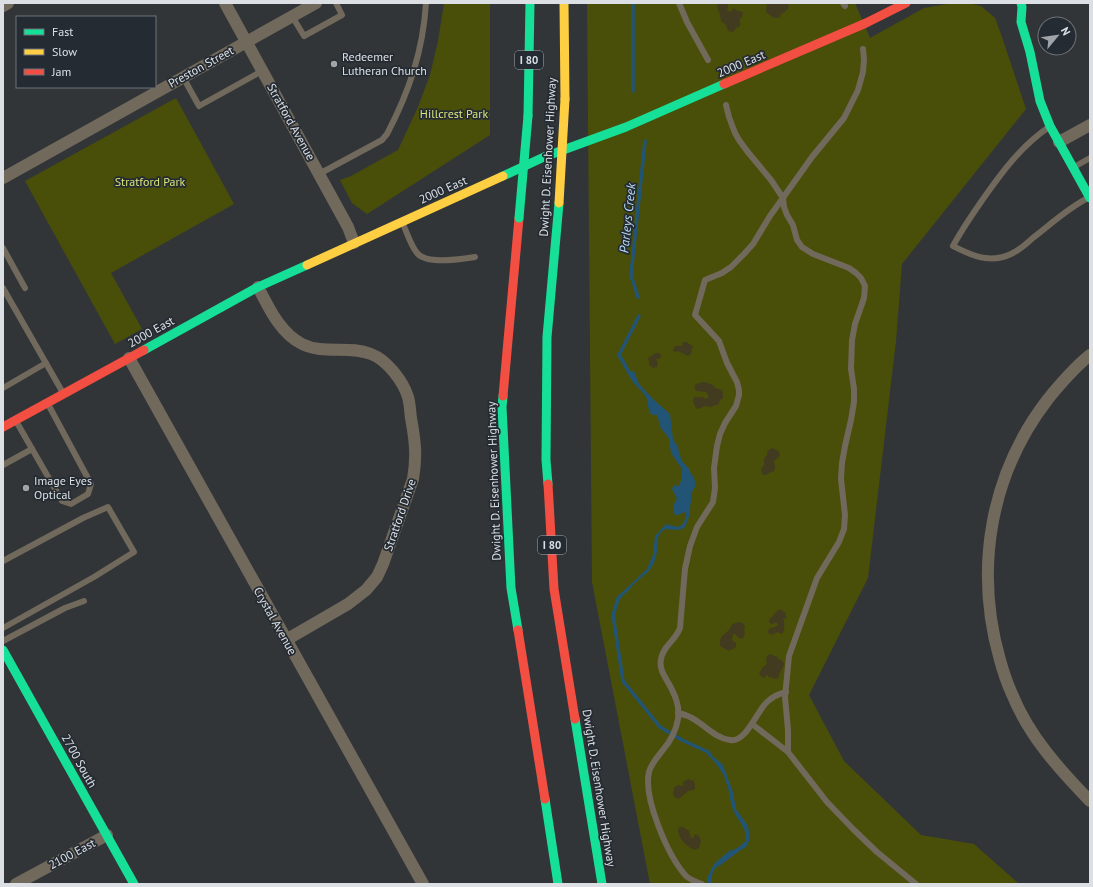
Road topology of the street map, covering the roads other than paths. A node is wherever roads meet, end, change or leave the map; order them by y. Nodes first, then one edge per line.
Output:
1 (8, 3) edge
2 (225, 3) edge
3 (316, 3) edge
4 (336, 3) edge
5 (426, 3) edge
6 (530, 3) edge
7 (564, 3) edge
8 (679, 3) edge
9 (906, 3) edge
10 (1021, 3) edge
11 (3, 6) edge
12 (1012, 11) dead end
13 (292, 16) junction
14 (1021, 22) junction
15 (246, 42) junction
16 (863, 49) dead end
17 (708, 60) dead end
18 (262, 71) junction
19 (183, 77) junction
20 (726, 105) dead end
21 (1090, 125) edge
22 (1050, 126) junction
23 (1059, 142) junction
24 (1090, 158) edge
25 (1073, 167) junction
26 (319, 174) junction
27 (3, 178) edge
28 (1090, 197) edge
29 (783, 198) junction
30 (402, 222) junction
31 (354, 243) junction
32 (3, 248) edge
33 (475, 257) dead end
34 (258, 287) junction
35 (3, 288) edge
36 (25, 288) dead end
37 (1090, 355) edge
38 (128, 358) junction
39 (46, 363) junction
40 (3, 388) edge
41 (63, 394) junction
42 (47, 403) junction
43 (15, 420) junction
44 (4, 424) edge
45 (32, 449) junction
46 (3, 464) edge
47 (3, 561) edge
48 (84, 601) dead end
49 (3, 628) edge
50 (286, 640) junction
51 (3, 641) edge
52 (3, 650) edge
53 (786, 692) junction
54 (678, 713) junction
55 (752, 724) junction
56 (788, 752) junction
57 (1090, 801) edge
58 (107, 835) junction
59 (700, 883) edge
60 (16, 884) edge
61 (134, 884) edge
62 (423, 884) edge
63 (558, 884) edge
64 (602, 884) edge
65 (916, 884) edge

1 - 11 street
2 - 15 street, Stratford Avenue
3 - 13 street, Preston Street
4 - 13 lane
5 - 26 lane
6 - 63 main road, Dwight D. Eisenhower Highway / I 80, bridge
7 - 64 main road, Dwight D. Eisenhower Highway / I 80, bridge
8 - 17 lane
9 - 30 main road, 2000 East
10 - 14 main road
12 - 14 main road
13 - 15 street, Preston Street
14 - 22 main road
15 - 18 street, Stratford Avenue
15 - 19 street, Preston Street
16 - 29 lane
18 - 19 lane
18 - 26 street, Stratford Avenue
19 - 27 street, Preston Street
20 - 29 lane
21 - 23 street
22 - 23 main road
22 - 28 lane
23 - 25 main road
24 - 25 lane
25 - 28 main road
26 - 31 street, Stratford Avenue
29 - 53 lane
29 - 54 lane
30 - 31 main road, 2000 East
30 - 33 lane
31 - 34 main road, 2000 East
32 - 36 lane
34 - 38 main road, 2000 East
34 - 50 street, Stratford Drive
35 - 39 lane
37 - 57 street
38 - 41 main road, 2000 East
38 - 50 street, Crystal Avenue
39 - 40 lane
39 - 41 lane
41 - 42 main road, 2000 East
42 - 43 main road, 2000 East
42 - 45 lane
43 - 44 main road, 2000 East
43 - 45 lane
45 - 46 lane
47 - 49 lane
48 - 51 lane
50 - 62 street, Crystal Avenue
52 - 58 main road, 2700 South
53 - 55 lane
53 - 56 lane
54 - 55 lane
54 - 59 lane
55 - 56 lane
56 - 65 lane
58 - 60 street, 2100 East
58 - 61 main road, 2700 South

